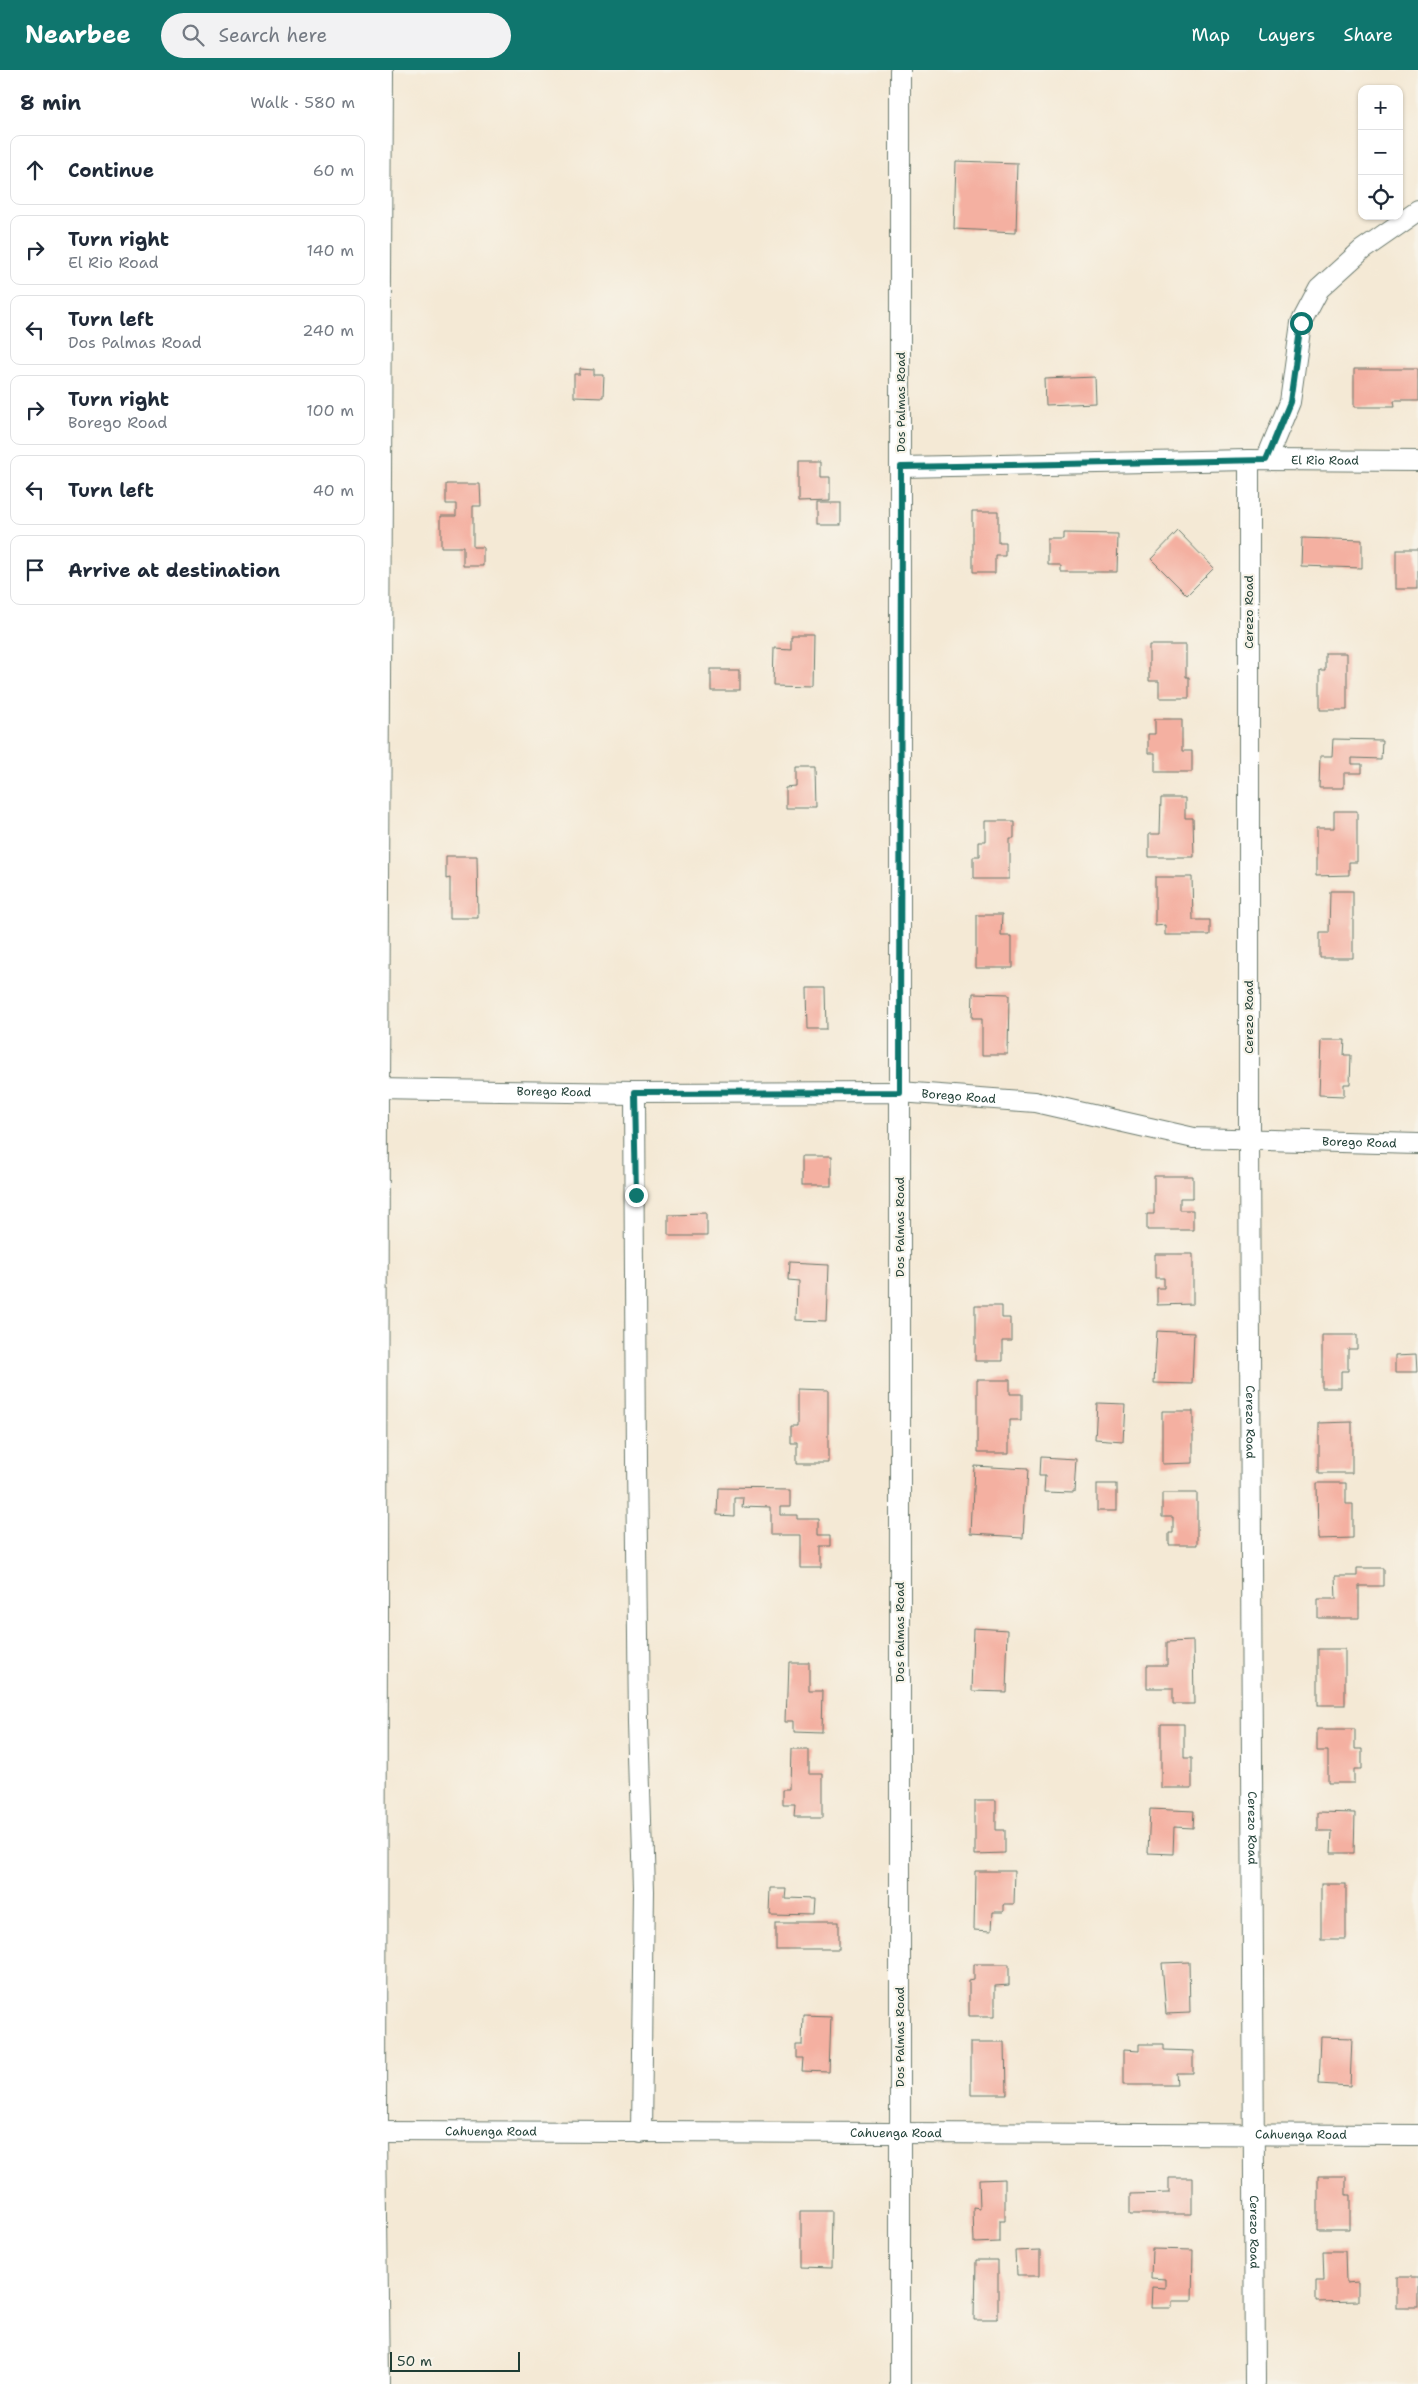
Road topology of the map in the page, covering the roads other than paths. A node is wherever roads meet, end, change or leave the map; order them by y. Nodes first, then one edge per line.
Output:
1 (383, 70) edge
2 (900, 70) edge
3 (1418, 212) edge
4 (1257, 460) junction
5 (1418, 461) edge
6 (901, 467) junction
7 (376, 1089) edge
8 (900, 1092) junction
9 (634, 1093) junction
10 (1249, 1140) junction
11 (1418, 1144) edge
12 (376, 2131) edge
13 (900, 2132) junction
14 (641, 2133) junction
15 (1253, 2133) junction
16 (1418, 2135) edge
17 (379, 2384) edge
18 (900, 2384) edge
19 (1255, 2384) edge

1 - 7 street
2 - 6 street, Dos Palmas Road
3 - 4 street
4 - 5 street, El Rio Road
4 - 6 street, El Rio Road
4 - 10 street, Cerezo Road
6 - 8 street, Dos Palmas Road
7 - 9 street, Borego Road
7 - 12 street
8 - 9 street, Borego Road
8 - 10 street, Borego Road
8 - 13 street, Dos Palmas Road
9 - 14 street
10 - 11 street, Borego Road
10 - 15 street, Cerezo Road
12 - 14 street, Cahuenga Road
12 - 17 street
13 - 14 street, Cahuenga Road
13 - 15 street, Cahuenga Road
13 - 18 street, Dos Palmas Road
15 - 16 street, Cahuenga Road
15 - 19 street, Cerezo Road

